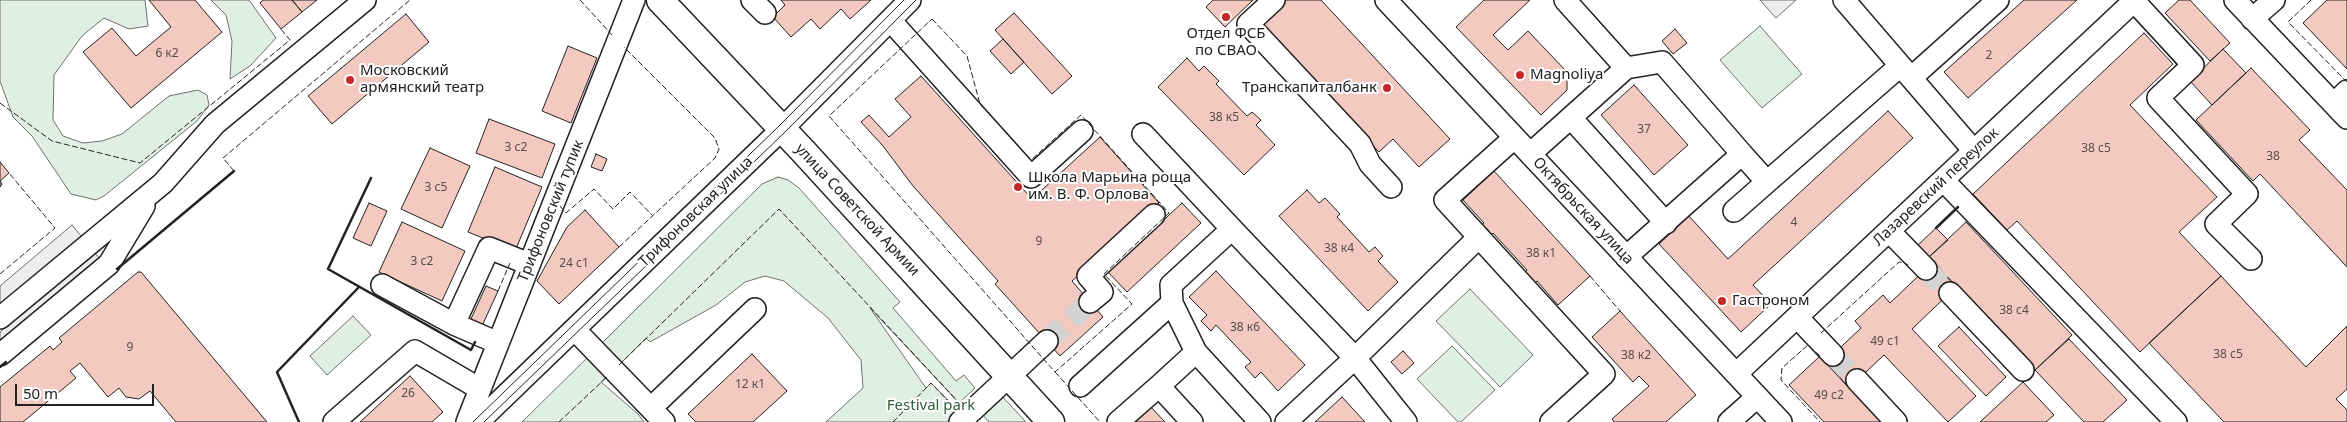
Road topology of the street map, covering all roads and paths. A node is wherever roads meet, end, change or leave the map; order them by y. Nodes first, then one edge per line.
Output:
1 (365, 0) edge
2 (634, 0) edge
3 (660, 0) edge
4 (910, 0) edge
5 (1274, 0) edge
6 (1386, 0) edge
7 (1565, 0) edge
8 (1844, 0) edge
9 (1998, 0) edge
10 (2135, 0) edge
11 (2235, 0) edge
12 (2274, 0) edge
13 (2252, 19) junction
14 (890, 20) junction
15 (1626, 68) junction
16 (1906, 72) junction
17 (2343, 105) edge
18 (1571, 118) junction
19 (782, 129) junction
20 (1082, 131) dead end
21 (1143, 134) dead end
22 (1514, 138) junction
23 (1974, 151) junction
24 (1530, 154) junction
25 (1742, 154) junction
26 (1943, 180) junction
27 (1768, 182) junction
28 (1391, 187) dead end
29 (152, 193) junction
30 (1734, 211) dead end
31 (1154, 215) dead end
32 (1666, 223) junction
33 (1232, 229) junction
34 (1889, 231) junction
35 (1479, 237) junction
36 (1626, 257) junction
37 (2251, 260) dead end
38 (530, 264) junction
39 (1926, 269) tunnel mouth
40 (382, 285) dead end
41 (1950, 293) tunnel mouth
42 (1090, 302) tunnel mouth
43 (1172, 303) junction
44 (755, 309) dead end
45 (1797, 317) junction
46 (0, 318) edge
47 (454, 324) junction
48 (575, 330) junction
49 (1047, 341) tunnel mouth
50 (498, 343) junction
51 (1196, 352) junction
52 (1833, 354) tunnel mouth
53 (0, 355) edge
54 (1355, 358) junction
55 (2023, 370) dead end
56 (1736, 374) junction
57 (1008, 376) junction
58 (1857, 380) tunnel mouth
59 (1080, 386) dead end
60 (1159, 386) junction
61 (480, 389) junction
62 (1757, 397) junction
63 (657, 415) edge
64 (1554, 421) edge
65 (334, 422) edge
66 (467, 422) edge
67 (478, 422) edge
68 (960, 422) edge
69 (1051, 422) edge
70 (1118, 422) edge
71 (1192, 422) edge
72 (1260, 422) edge
73 (1286, 422) edge
74 (1406, 422) edge
75 (1729, 422) edge
76 (1781, 422) edge
77 (1896, 422) edge
78 (2176, 422) edge

1 - 29 street
2 - 38 street, Трифоновский тупик
3 - 19 main road, улица Советской Армии
4 - 14 street, Трифоновская улица
5 - 28 street
6 - 22 street, Октябрьская улица
7 - 15 street
8 - 16 street
9 - 16 street
10 - 23 street, Лазаревский переулок
10 - 37 street
11 - 13 street
12 - 13 street
13 - 17 street
14 - 19 street, Трифоновская улица
14 - 20 street
15 - 18 street
15 - 25 street
16 - 23 street
16 - 27 street
18 - 24 street
18 - 32 street
19 - 48 street, Трифоновская улица
19 - 57 main road, улица Советской Армии
21 - 33 street
22 - 24 street, Октябрьская улица
22 - 35 street
23 - 26 street, Лазаревский переулок
24 - 36 street, Октябрьская улица
25 - 27 street
25 - 32 street
26 - 34 street, Лазаревский переулок
26 - 78 street
27 - 30 street
29 - 46 street
29 - 53 street
31 - 42 street
32 - 36 street
33 - 43 street
33 - 54 street
34 - 39 street
34 - 45 street, Лазаревский переулок
35 - 54 street
35 - 64 street
36 - 56 street, Октябрьская улица
38 - 47 street
38 - 50 street, Трифоновский тупик
40 - 47 street
41 - 55 street
43 - 51 street
43 - 59 street
44 - 63 street
45 - 52 street
45 - 56 street, Лазаревский переулок
47 - 50 street
48 - 63 street
48 - 67 street, Трифоновская улица
49 - 57 street
50 - 61 street, Трифоновский тупик
51 - 60 street
51 - 72 street
54 - 73 street
54 - 74 street
56 - 62 street, Октябрьская улица
57 - 68 street
57 - 69 main road, улица Советской Армии
58 - 77 street
60 - 70 street
60 - 71 street
61 - 65 street
61 - 66 street, Трифоновский тупик
62 - 75 street
62 - 76 street, Октябрьская улица

